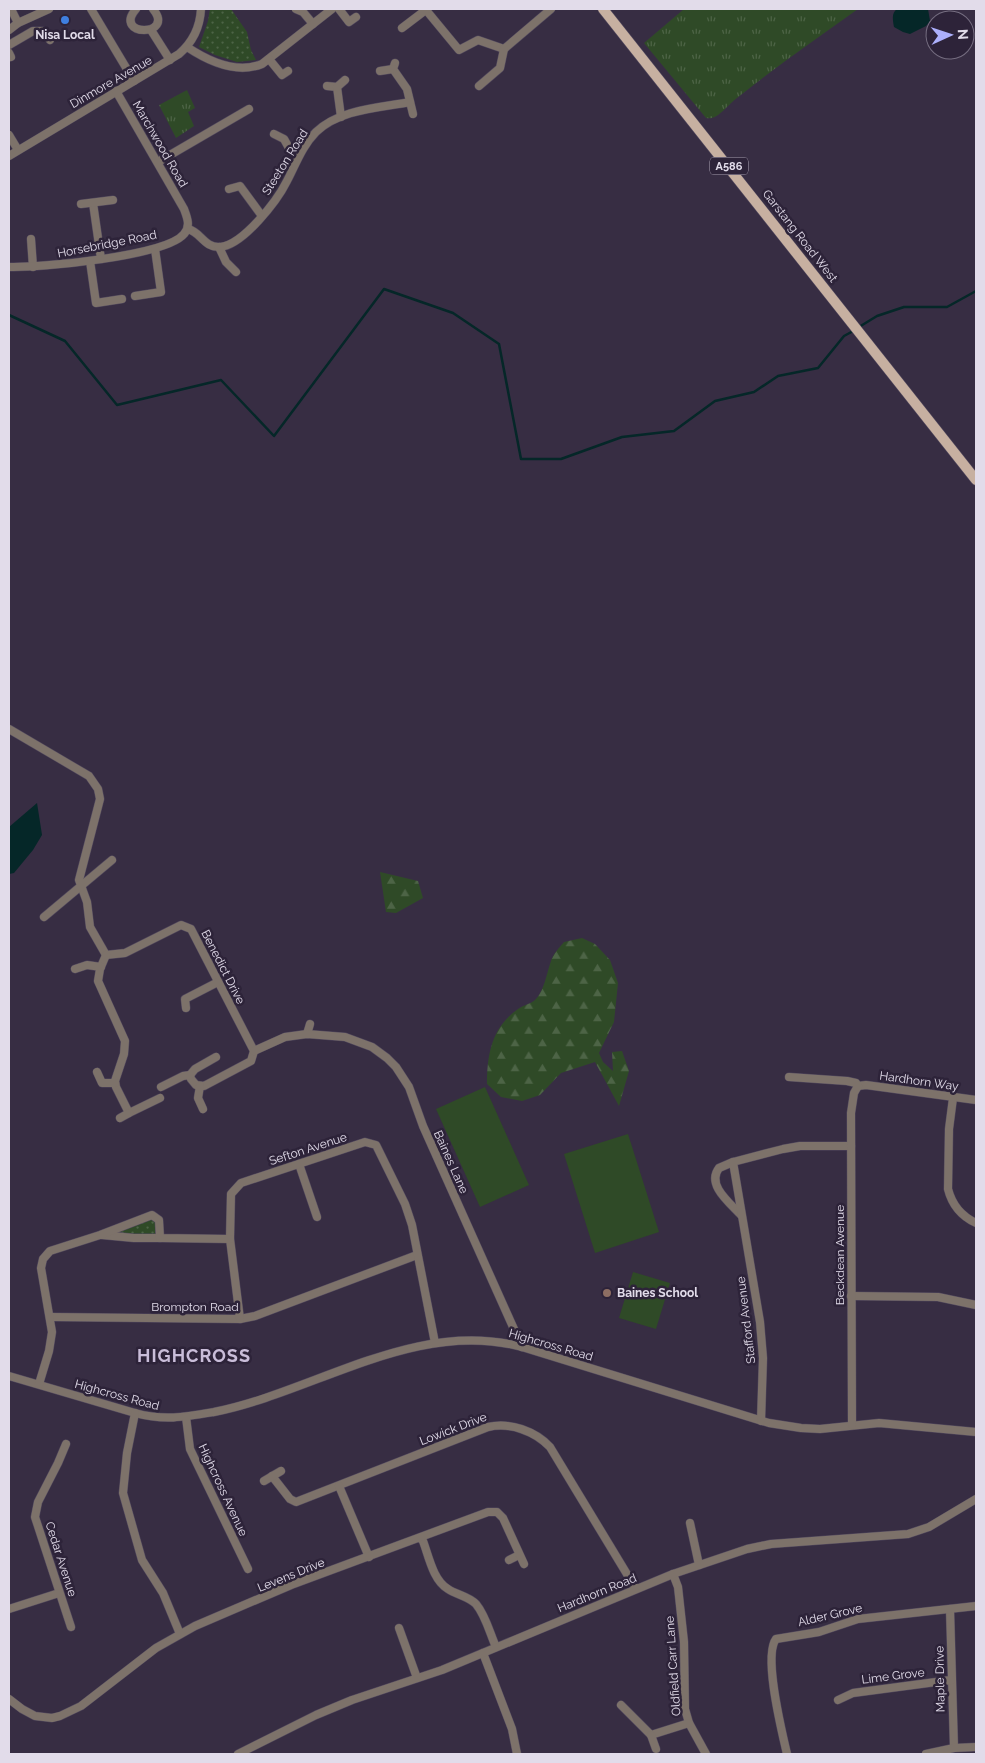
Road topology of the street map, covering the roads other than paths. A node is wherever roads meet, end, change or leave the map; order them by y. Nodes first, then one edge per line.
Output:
1 (11, 9) edge
2 (48, 9) edge
3 (91, 9) edge
4 (136, 9) edge
5 (153, 9) edge
6 (201, 9) edge
7 (296, 9) edge
8 (332, 9) edge
9 (339, 9) edge
10 (427, 9) edge
11 (551, 9) edge
12 (603, 9) edge
13 (356, 17) dead end
14 (18, 23) junction
15 (313, 24) junction
16 (402, 28) dead end
17 (9, 30) edge
18 (151, 30) junction
19 (50, 40) dead end
20 (9, 45) edge
21 (187, 47) junction
22 (504, 49) junction
23 (269, 59) junction
24 (170, 60) junction
25 (288, 71) dead end
26 (380, 71) dead end
27 (345, 80) dead end
28 (134, 81) junction
29 (327, 86) dead end
30 (479, 86) dead end
31 (337, 87) junction
32 (116, 91) junction
33 (410, 102) junction
34 (232, 108) dead end
35 (249, 109) dead end
36 (413, 114) dead end
37 (237, 116) junction
38 (341, 117) junction
39 (274, 134) dead end
40 (9, 135) edge
41 (18, 150) junction
42 (300, 155) junction
43 (9, 156) edge
44 (158, 162) junction
45 (229, 189) dead end
46 (113, 200) dead end
47 (93, 203) junction
48 (81, 204) dead end
49 (262, 216) junction
50 (188, 228) junction
51 (31, 239) dead end
52 (219, 247) junction
53 (155, 249) junction
54 (101, 259) junction
55 (90, 260) junction
56 (9, 267) edge
57 (33, 267) junction
58 (236, 272) dead end
59 (135, 296) dead end
60 (122, 298) dead end
61 (976, 480) edge
62 (9, 729) edge
63 (112, 860) dead end
64 (80, 886) junction
65 (44, 917) dead end
66 (106, 955) junction
67 (101, 967) junction
68 (75, 969) dead end
69 (218, 982) junction
70 (178, 992) dead end
71 (185, 999) junction
72 (186, 1008) dead end
73 (310, 1024) dead end
74 (307, 1034) junction
75 (254, 1051) junction
76 (216, 1057) dead end
77 (97, 1072) dead end
78 (190, 1075) junction
79 (789, 1077) dead end
80 (115, 1083) junction
81 (200, 1086) junction
82 (858, 1086) junction
83 (161, 1087) dead end
84 (160, 1098) dead end
85 (953, 1098) junction
86 (976, 1100) edge
87 (203, 1109) dead end
88 (129, 1113) junction
89 (120, 1118) dead end
90 (851, 1146) junction
91 (733, 1162) junction
92 (298, 1164) junction
93 (742, 1216) junction
94 (317, 1218) dead end
95 (976, 1223) edge
96 (100, 1235) junction
97 (160, 1238) junction
98 (230, 1239) junction
99 (417, 1255) junction
100 (851, 1296) junction
101 (976, 1305) edge
102 (51, 1317) junction
103 (240, 1319) junction
104 (435, 1343) junction
105 (522, 1347) junction
106 (9, 1376) edge
107 (39, 1384) junction
108 (135, 1414) junction
109 (186, 1417) junction
110 (761, 1421) junction
111 (852, 1425) junction
112 (976, 1432) edge
113 (66, 1444) dead end
114 (281, 1471) dead end
115 (272, 1476) junction
116 (264, 1481) dead end
117 (339, 1486) junction
118 (976, 1499) edge
119 (682, 1530) dead end
120 (420, 1538) junction
121 (519, 1555) junction
122 (369, 1557) junction
123 (509, 1560) dead end
124 (524, 1564) dead end
125 (699, 1565) junction
126 (248, 1570) dead end
127 (673, 1574) junction
128 (636, 1589) junction
129 (59, 1593) junction
130 (976, 1606) edge
131 (9, 1609) edge
132 (950, 1609) junction
133 (71, 1627) dead end
134 (399, 1628) dead end
135 (180, 1634) junction
136 (496, 1647) junction
137 (483, 1653) junction
138 (418, 1678) junction
139 (952, 1680) junction
140 (9, 1699) edge
141 (838, 1700) dead end
142 (621, 1705) dead end
143 (689, 1723) junction
144 (651, 1735) junction
145 (976, 1747) edge
146 (954, 1748) junction
147 (656, 1749) dead end
148 (238, 1754) edge
149 (517, 1754) edge
150 (706, 1754) edge
151 (787, 1754) edge
152 (926, 1754) edge

1 - 14 street
2 - 14 street
3 - 28 street
4 - 18 street
5 - 18 street
6 - 21 street, Dinmore Avenue
7 - 15 street
8 - 15 street
9 - 13 street
10 - 16 street
10 - 22 street
11 - 22 street
12 - 61 main road, Garstang Road West / A586
14 - 17 street
15 - 23 street
18 - 24 street
19 - 20 street
21 - 23 street
21 - 24 street, Dinmore Avenue
22 - 30 street
23 - 25 street
24 - 28 street, Dinmore Avenue
26 - 33 street
27 - 31 street
28 - 32 street, Dinmore Avenue
29 - 31 street
31 - 38 street
32 - 41 street, Dinmore Avenue
32 - 44 street, Marchwood Road
33 - 36 street
33 - 38 street, Steeton Road
34 - 37 street
35 - 37 street
37 - 44 street
38 - 42 street, Steeton Road
39 - 42 street
40 - 41 street
41 - 43 street, Dinmore Avenue
42 - 49 street, Steeton Road
44 - 50 street, Marchwood Road
45 - 49 street
46 - 47 street
47 - 48 street
47 - 54 street
49 - 52 street, Steeton Road
50 - 52 street
50 - 53 street, Horsebridge Road
51 - 57 street
52 - 58 street
53 - 54 street, Horsebridge Road
53 - 59 street
54 - 55 street, Horsebridge Road
55 - 57 street, Horsebridge Road
55 - 60 street
56 - 57 street, Horsebridge Road
62 - 64 street
63 - 64 street
64 - 65 street
64 - 66 street
66 - 67 street
66 - 69 street, Benedict Drive
67 - 68 street
67 - 80 street
69 - 71 street
69 - 75 street, Benedict Drive
70 - 71 street
71 - 72 street
73 - 74 street
74 - 75 street, Baines Lane
74 - 105 street, Baines Lane
75 - 81 street
76 - 78 street
77 - 80 street
78 - 81 street
78 - 83 street
79 - 82 street, Hardhorn Way
80 - 88 street
81 - 87 street
82 - 85 street, Hardhorn Way
82 - 90 street, Beckdean Avenue
84 - 88 street
85 - 86 street, Hardhorn Way
85 - 95 street
88 - 89 street
90 - 91 street
90 - 100 street, Beckdean Avenue
91 - 93 street, Stafford Avenue
91 - 93 street
92 - 94 street
92 - 98 street, Sefton Avenue
92 - 99 street, Sefton Avenue
93 - 110 street, Stafford Avenue
96 - 97 street
96 - 97 street
96 - 102 street
97 - 98 street
98 - 103 street, Sefton Avenue
99 - 103 street, Brompton Road
99 - 104 street, Sefton Avenue
100 - 101 street
100 - 111 street, Beckdean Avenue
102 - 103 street, Brompton Road
102 - 107 street
104 - 105 street, Highcross Road
104 - 109 street, Highcross Road
105 - 110 street, Highcross Road
106 - 107 street, Highcross Road
107 - 108 street, Highcross Road
108 - 109 street, Highcross Road
108 - 135 street
109 - 126 street, Highcross Avenue
110 - 111 street, Highcross Road
111 - 112 street, Highcross Road
113 - 129 street, Cedar Avenue
114 - 115 street
115 - 116 street
115 - 117 street, Lowick Drive
117 - 122 street
117 - 128 street, Lowick Drive
118 - 125 street, Hardhorn Road
119 - 125 street
120 - 121 street, Levens Drive
120 - 122 street, Levens Drive
120 - 136 street
121 - 123 street
121 - 124 street, Levens Drive
122 - 135 street, Levens Drive
125 - 127 street, Hardhorn Road
127 - 128 street, Hardhorn Road
127 - 143 street, Oldfield Carr Lane
128 - 136 street, Hardhorn Road
129 - 131 street
129 - 133 street, Cedar Avenue
130 - 132 street, Alder Grove
132 - 139 street, Maple Drive
132 - 151 street, Alder Grove
134 - 138 street
135 - 140 street, Levens Drive
136 - 137 street, Hardhorn Road
137 - 138 street, Hardhorn Road
137 - 149 street
138 - 148 street, Hardhorn Road
139 - 141 street, Lime Grove
139 - 146 street, Maple Drive
142 - 144 street
143 - 144 street
143 - 150 street, Oldfield Carr Lane
144 - 147 street
145 - 146 street
146 - 152 street

